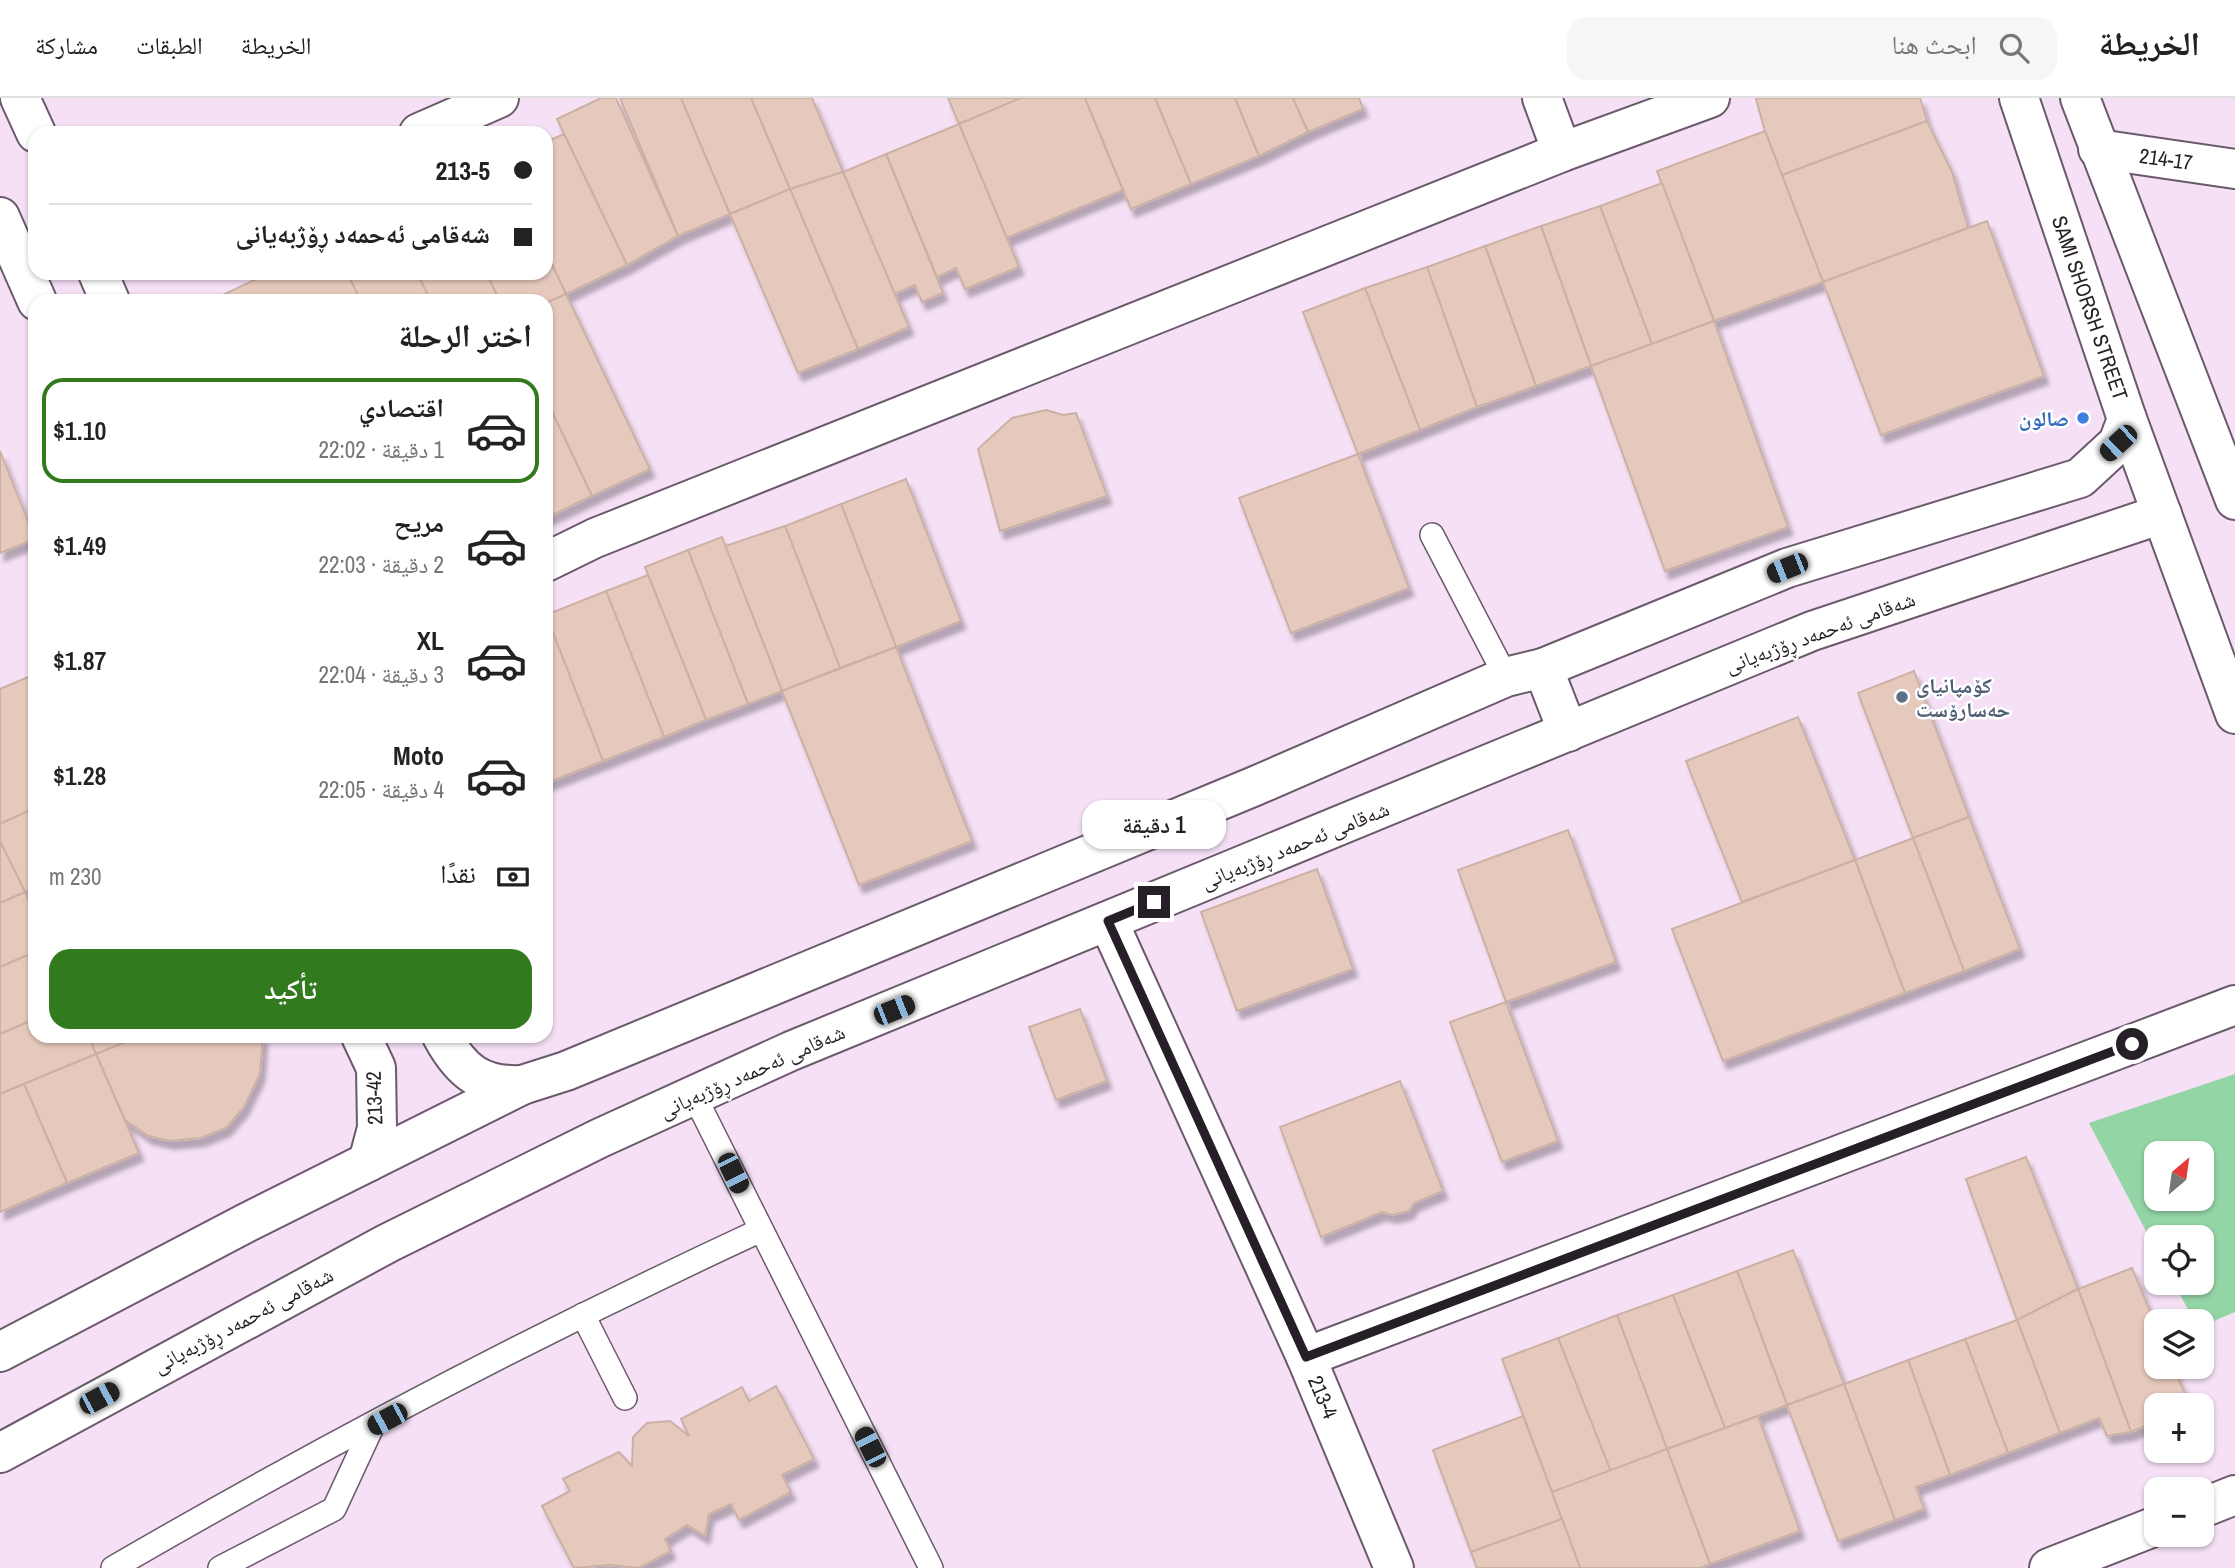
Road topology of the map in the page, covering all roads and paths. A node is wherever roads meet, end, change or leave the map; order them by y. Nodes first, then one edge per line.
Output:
1 (20, 98) edge
2 (499, 98) edge
3 (1542, 98) edge
4 (1710, 98) edge
5 (2019, 98) edge
6 (2080, 98) edge
7 (33, 126) edge
8 (435, 126) edge
9 (2098, 149) junction
10 (1562, 152) junction
11 (2235, 169) edge
12 (0, 217) edge
13 (34, 294) edge
14 (2127, 419) junction
15 (2235, 500) edge
16 (2162, 514) junction
17 (1432, 535) dead end
18 (553, 559) edge
19 (1543, 668) junction
20 (1506, 677) junction
21 (2235, 713) edge
22 (1568, 732) junction
23 (1108, 921) junction
24 (2235, 1005) edge
25 (365, 1043) edge
26 (446, 1043) edge
27 (522, 1085) junction
28 (694, 1095) junction
29 (368, 1162) junction
30 (761, 1230) junction
31 (583, 1315) junction
32 (0, 1352) edge
33 (1306, 1357) junction
34 (625, 1398) dead end
35 (372, 1427) junction
36 (0, 1454) edge
37 (2235, 1495) edge
38 (2214, 1503) edge
39 (2144, 1531) edge
40 (113, 1568) edge
41 (220, 1568) edge
42 (931, 1568) edge
43 (1394, 1568) edge
44 (2049, 1568) edge

1 - 7 street
2 - 8 street
3 - 10 street
4 - 10 street
5 - 14 street, SAMI SHORSH STREET
6 - 9 street
9 - 11 street, 214-17
9 - 15 street
10 - 18 street
12 - 13 street
14 - 16 street, SAMI SHORSH STREET
14 - 19 street
16 - 21 street, SAMI SHORSH STREET
16 - 22 street, شەقامی ئەحمەد ڕۆژبەیانی
17 - 20 lane
19 - 20 street
19 - 22 street
20 - 27 street
22 - 23 street, شەقامی ئەحمەد ڕۆژبەیانی
23 - 28 street, شەقامی ئەحمەد ڕۆژبەیانی
23 - 33 street, 213-4
24 - 33 street
25 - 29 street, 213-42
26 - 27 street
27 - 29 street
28 - 30 lane
28 - 36 street, شەقامی ئەحمەد ڕۆژبەیانی
29 - 32 street
30 - 31 lane
30 - 42 lane
31 - 34 lane
31 - 35 lane
33 - 43 street, 213-4
35 - 40 lane
35 - 41 lane
37 - 38 street
39 - 44 street

